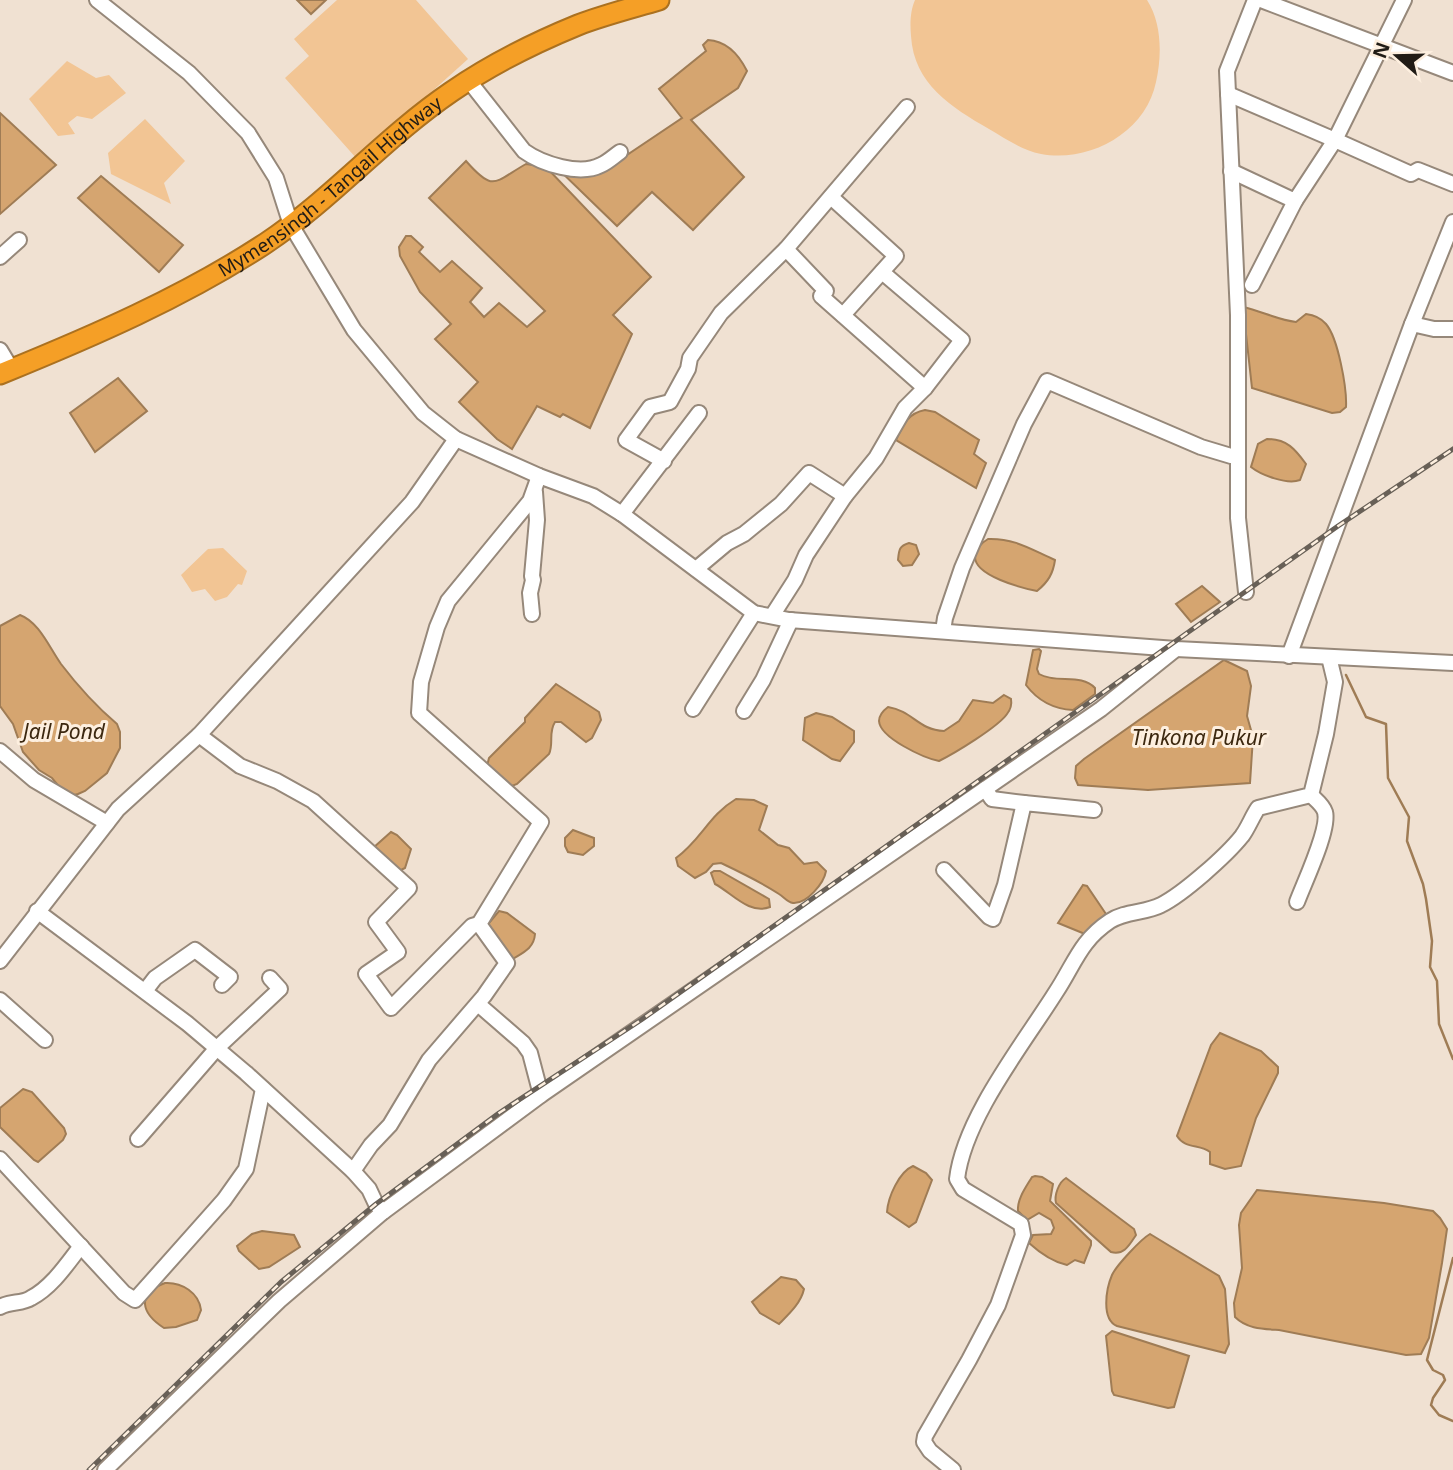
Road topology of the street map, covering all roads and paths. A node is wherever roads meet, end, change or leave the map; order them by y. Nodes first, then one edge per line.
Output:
1 (97, 0) edge
2 (659, 0) edge
3 (1255, 0) edge
4 (1261, 0) edge
5 (1405, 0) edge
6 (1383, 47) junction
7 (1453, 73) edge
8 (469, 81) junction
9 (1228, 94) junction
10 (907, 107) dead end
11 (1335, 141) junction
12 (620, 152) dead end
13 (1231, 171) junction
14 (1453, 184) edge
15 (831, 197) junction
16 (1295, 201) junction
17 (1453, 222) edge
18 (291, 225) junction
19 (19, 240) dead end
20 (786, 249) junction
21 (0, 257) edge
22 (881, 272) junction
23 (1252, 285) dead end
24 (843, 315) junction
25 (1412, 324) junction
26 (1453, 329) edge
27 (0, 350) edge
28 (6, 372) edge
29 (925, 388) junction
30 (699, 414) dead end
31 (456, 439) junction
32 (1231, 456) dead end
33 (664, 461) junction
34 (537, 482) junction
35 (845, 496) junction
36 (622, 514) junction
37 (696, 569) junction
38 (1246, 592) dead end
39 (754, 613) junction
40 (532, 614) dead end
41 (772, 617) junction
42 (791, 620) junction
43 (943, 631) junction
44 (1176, 649) junction
45 (1289, 656) junction
46 (1329, 657) junction
47 (1453, 663) edge
48 (693, 709) dead end
49 (744, 711) dead end
50 (199, 735) junction
51 (0, 751) edge
52 (985, 789) junction
53 (1311, 795) junction
54 (1024, 803) junction
55 (1094, 810) dead end
56 (107, 823) junction
57 (944, 870) dead end
58 (1297, 902) dead end
59 (37, 911) junction
60 (479, 924) junction
61 (0, 961) edge
62 (270, 978) dead end
63 (222, 985) dead end
64 (145, 991) junction
65 (0, 1000) edge
66 (478, 1004) junction
67 (45, 1041) dead end
68 (217, 1048) junction
69 (263, 1088) junction
70 (541, 1095) junction
71 (138, 1139) dead end
72 (0, 1159) edge
73 (353, 1171) junction
74 (383, 1212) junction
75 (81, 1246) junction
76 (0, 1307) edge
77 (105, 1470) edge
78 (953, 1470) edge

1 - 18 street
2 - 8 highway, Mymensingh - Tangail Highway
3 - 9 street
4 - 6 street
5 - 6 street
6 - 7 street
6 - 11 street
8 - 12 street
8 - 18 highway, Mymensingh - Tangail Highway
9 - 11 street
9 - 13 street
10 - 15 street
11 - 14 street
11 - 16 street
13 - 16 street
13 - 38 street
15 - 20 street
15 - 22 street
16 - 23 street
17 - 25 street
18 - 28 highway, Mymensingh - Tangail Highway
18 - 31 street
19 - 21 street
20 - 24 street
20 - 33 street
22 - 24 street
22 - 29 street
24 - 29 street
25 - 26 street
25 - 45 street
27 - 28 street
29 - 35 street
30 - 33 street
31 - 34 street
31 - 50 street
32 - 43 street
33 - 36 street
34 - 36 street
34 - 40 street
34 - 60 street
35 - 37 street
35 - 41 street
36 - 37 street
37 - 39 street
39 - 41 street
39 - 48 street
41 - 42 street
42 - 43 street
42 - 49 street
43 - 44 street
44 - 45 street
44 - 52 street
45 - 46 street
46 - 47 street
46 - 53 street
50 - 56 street
50 - 60 street
51 - 56 street
52 - 54 street
52 - 70 street
53 - 58 street
53 - 78 street
54 - 55 street
54 - 57 street
56 - 59 street
59 - 61 street
59 - 64 street
60 - 66 street
62 - 68 street
63 - 64 street
64 - 68 street
65 - 67 street
66 - 70 street
66 - 73 street
68 - 69 street
68 - 71 street
69 - 73 street
69 - 75 street
70 - 74 street
72 - 75 street
73 - 74 street
74 - 77 street
75 - 76 street

